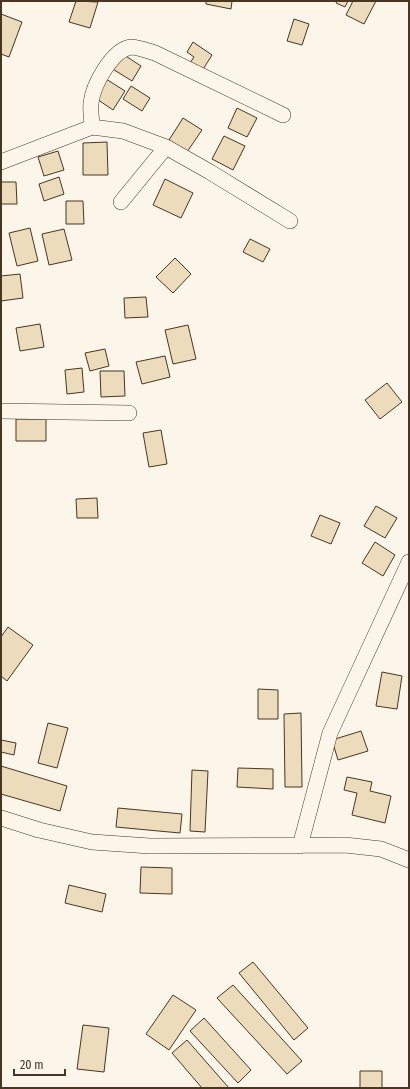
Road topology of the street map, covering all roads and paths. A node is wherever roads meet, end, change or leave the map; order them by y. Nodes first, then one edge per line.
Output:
1 (283, 115) dead end
2 (92, 127) junction
3 (166, 147) junction
4 (1, 162) edge
5 (121, 202) dead end
6 (290, 221) dead end
7 (1, 410) edge
8 (129, 413) dead end
9 (409, 562) edge
10 (1, 818) edge
11 (300, 846) junction
12 (409, 860) edge

1 - 2 street
2 - 3 street
2 - 4 street
3 - 5 street
3 - 6 street
7 - 8 street
9 - 11 street
10 - 11 street
11 - 12 street

